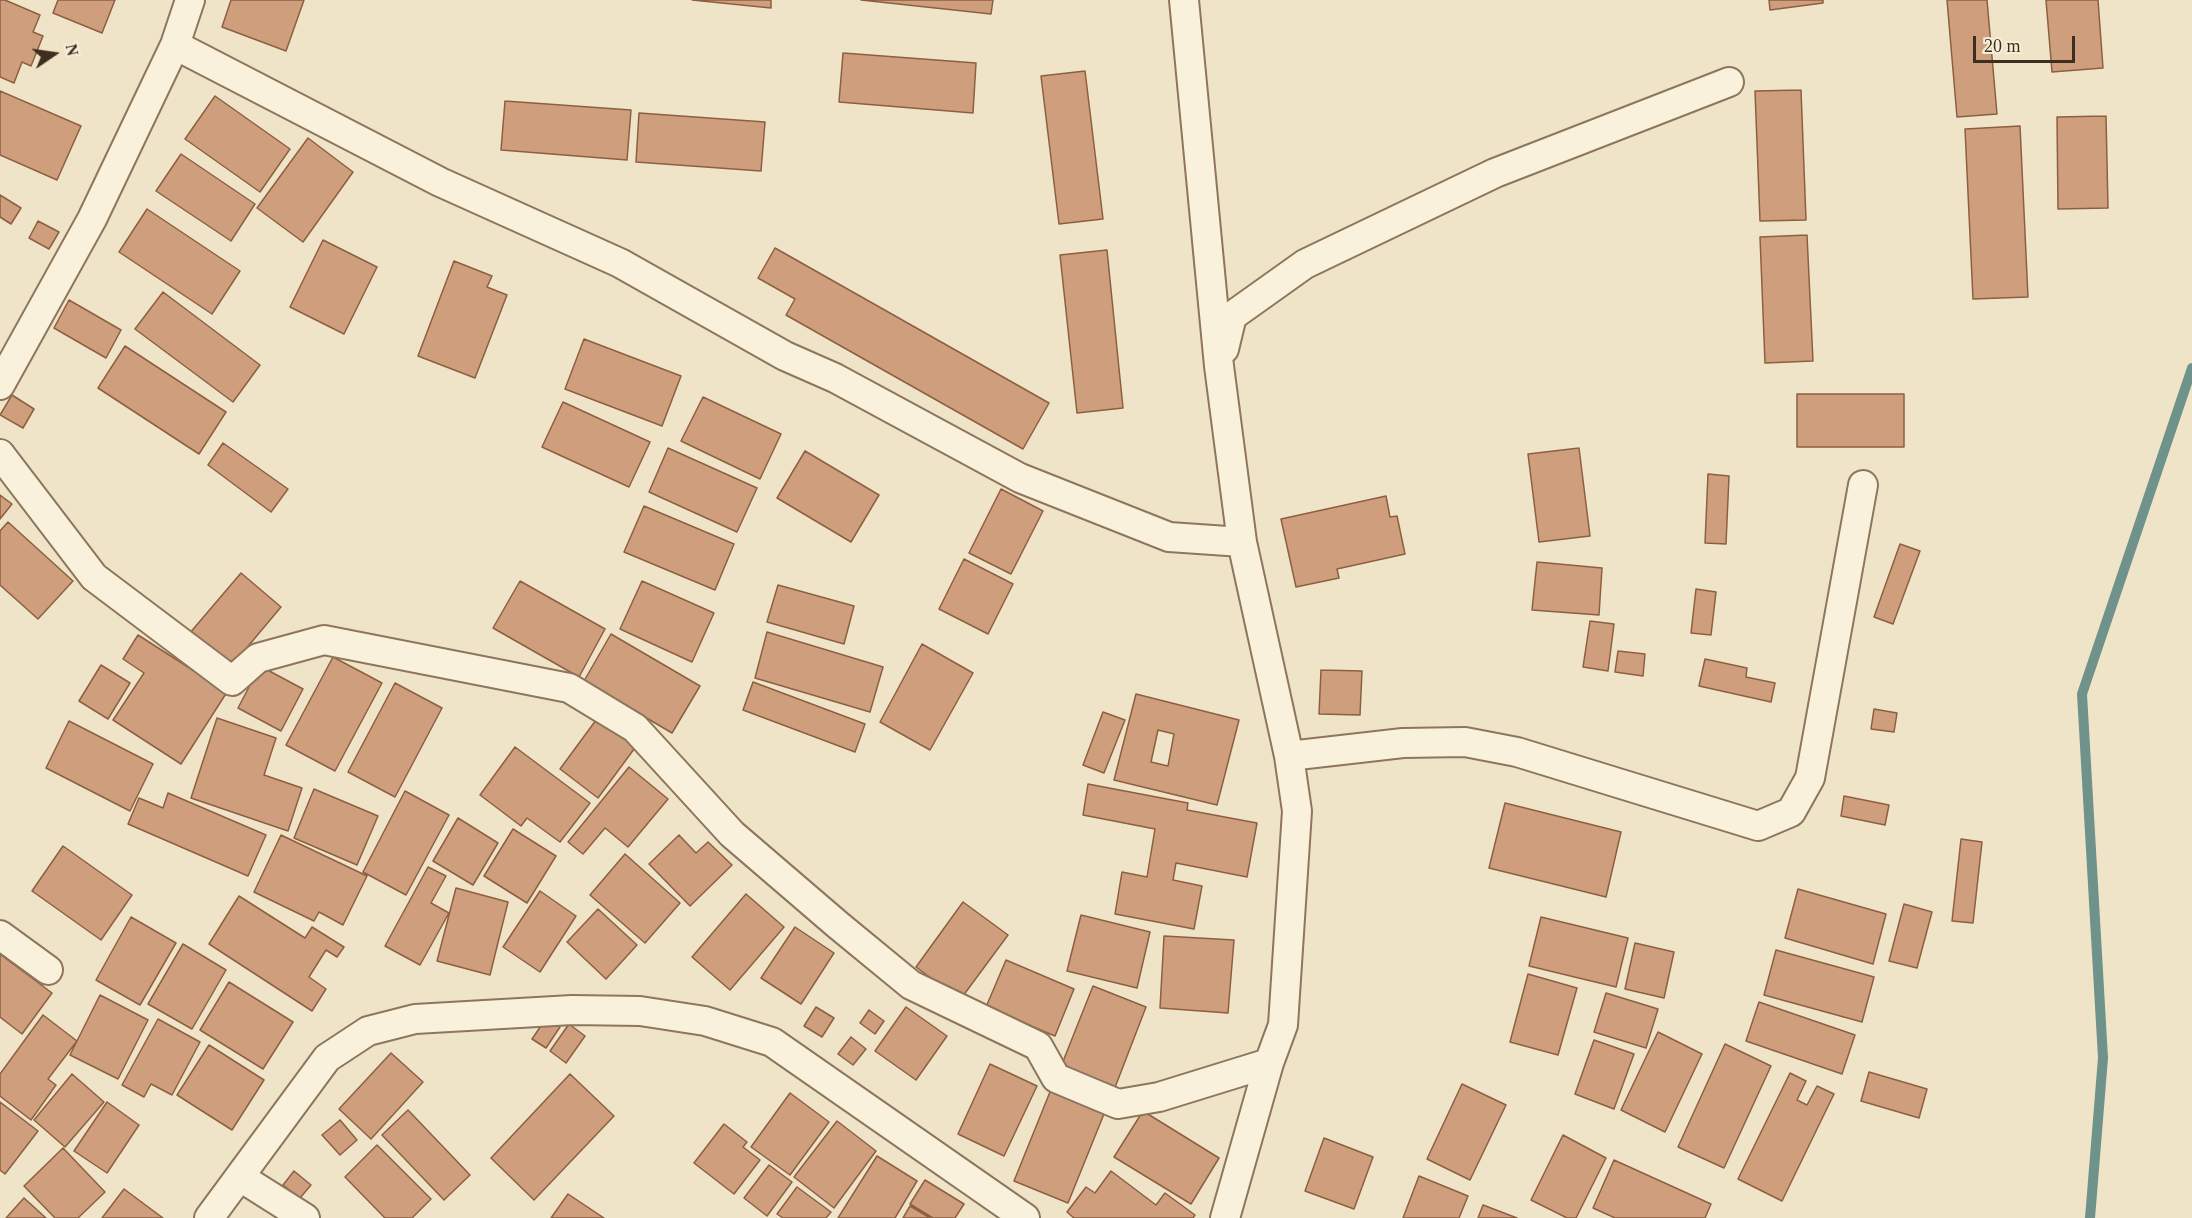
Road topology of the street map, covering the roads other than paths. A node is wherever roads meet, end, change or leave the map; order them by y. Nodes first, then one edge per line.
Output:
1 (190, 0) edge
2 (1184, 0) edge
3 (175, 45) junction
4 (1729, 82) dead end
5 (1219, 366) junction
6 (0, 385) edge
7 (0, 454) edge
8 (1863, 485) dead end
9 (1242, 542) junction
10 (1289, 756) junction
11 (0, 935) edge
12 (48, 970) dead end
13 (1269, 1063) junction
14 (240, 1177) junction
15 (209, 1218) edge
16 (305, 1218) edge
17 (1025, 1218) edge
18 (1226, 1218) edge

1 - 3 street
2 - 5 street
3 - 6 street
3 - 9 street
4 - 5 street
5 - 9 street
7 - 13 street
8 - 10 street
9 - 10 street
10 - 13 street
11 - 12 street
13 - 18 street
14 - 15 street
14 - 16 street
14 - 17 street

